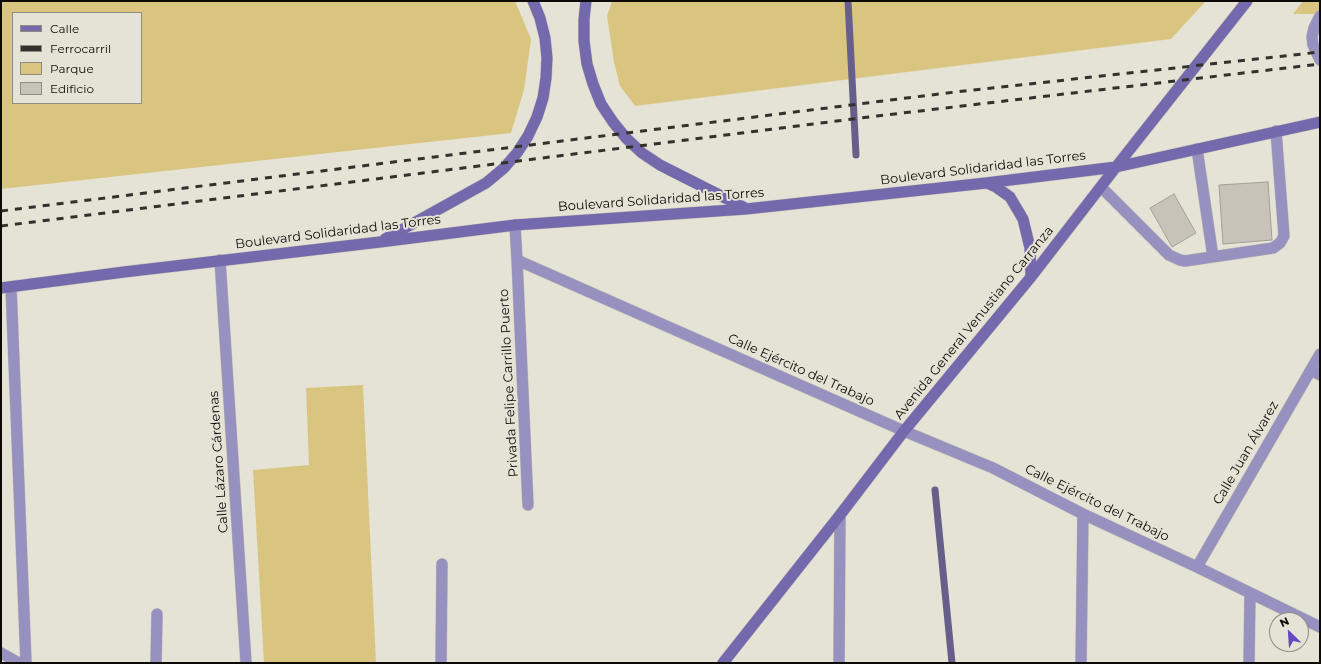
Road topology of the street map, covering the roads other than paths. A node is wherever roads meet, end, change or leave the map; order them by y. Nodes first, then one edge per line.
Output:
1 (533, 1) edge
2 (586, 1) edge
3 (1247, 1) edge
4 (1320, 16) edge
5 (1320, 60) edge
6 (1320, 122) edge
7 (1276, 131) junction
8 (1197, 149) junction
9 (1116, 167) junction
10 (986, 183) junction
11 (1100, 186) junction
12 (746, 209) junction
13 (516, 225) junction
14 (380, 242) junction
15 (1213, 257) junction
16 (220, 260) junction
17 (517, 260) junction
18 (1031, 277) junction
19 (6, 287) edge
20 (1320, 354) edge
21 (1315, 373) edge
22 (904, 431) junction
23 (528, 505) dead end
24 (1083, 514) junction
25 (840, 515) junction
26 (442, 564) dead end
27 (1197, 567) junction
28 (1250, 593) junction
29 (156, 614) dead end
30 (1320, 627) edge
31 (1, 653) edge
32 (19, 663) edge
33 (26, 663) edge
34 (156, 663) edge
35 (246, 663) edge
36 (441, 663) edge
37 (723, 663) edge
38 (839, 663) edge
39 (1080, 663) edge
40 (1249, 663) edge

1 - 14 main road
2 - 12 main road
3 - 9 main road, Avenida General Venustiano Carranza
4 - 5 street
6 - 7 main road, Boulevard Solidaridad las Torres
7 - 8 main road, Boulevard Solidaridad las Torres
7 - 15 street
8 - 9 main road, Boulevard Solidaridad las Torres
8 - 15 street
9 - 10 main road, Boulevard Solidaridad las Torres
9 - 11 main road, Avenida General Venustiano Carranza
10 - 12 main road, Boulevard Solidaridad las Torres
10 - 18 main road
11 - 15 street
11 - 18 main road, Avenida General Venustiano Carranza
12 - 13 main road, Boulevard Solidaridad las Torres
13 - 14 main road, Boulevard Solidaridad las Torres
13 - 17 street
14 - 16 main road, Boulevard Solidaridad las Torres
16 - 19 main road, Boulevard Solidaridad las Torres
16 - 35 street, Calle Lázaro Cárdenas
17 - 22 street, Calle Ejército del Trabajo
17 - 23 street, Privada Felipe Carrillo Puerto
18 - 22 main road, Avenida General Venustiano Carranza
19 - 33 street
20 - 21 street, Calle Juan Álvarez
21 - 27 street, Calle Juan Álvarez
22 - 24 street, Calle Ejército del Trabajo
22 - 25 main road, Avenida General Venustiano Carranza
24 - 27 street, Calle Ejército del Trabajo
24 - 39 street
25 - 37 main road, Avenida General Venustiano Carranza
25 - 38 street
26 - 36 street
27 - 28 street, Calle Ejército del Trabajo
28 - 30 street, Calle Ejército del Trabajo
28 - 40 street
29 - 34 street
31 - 32 street

